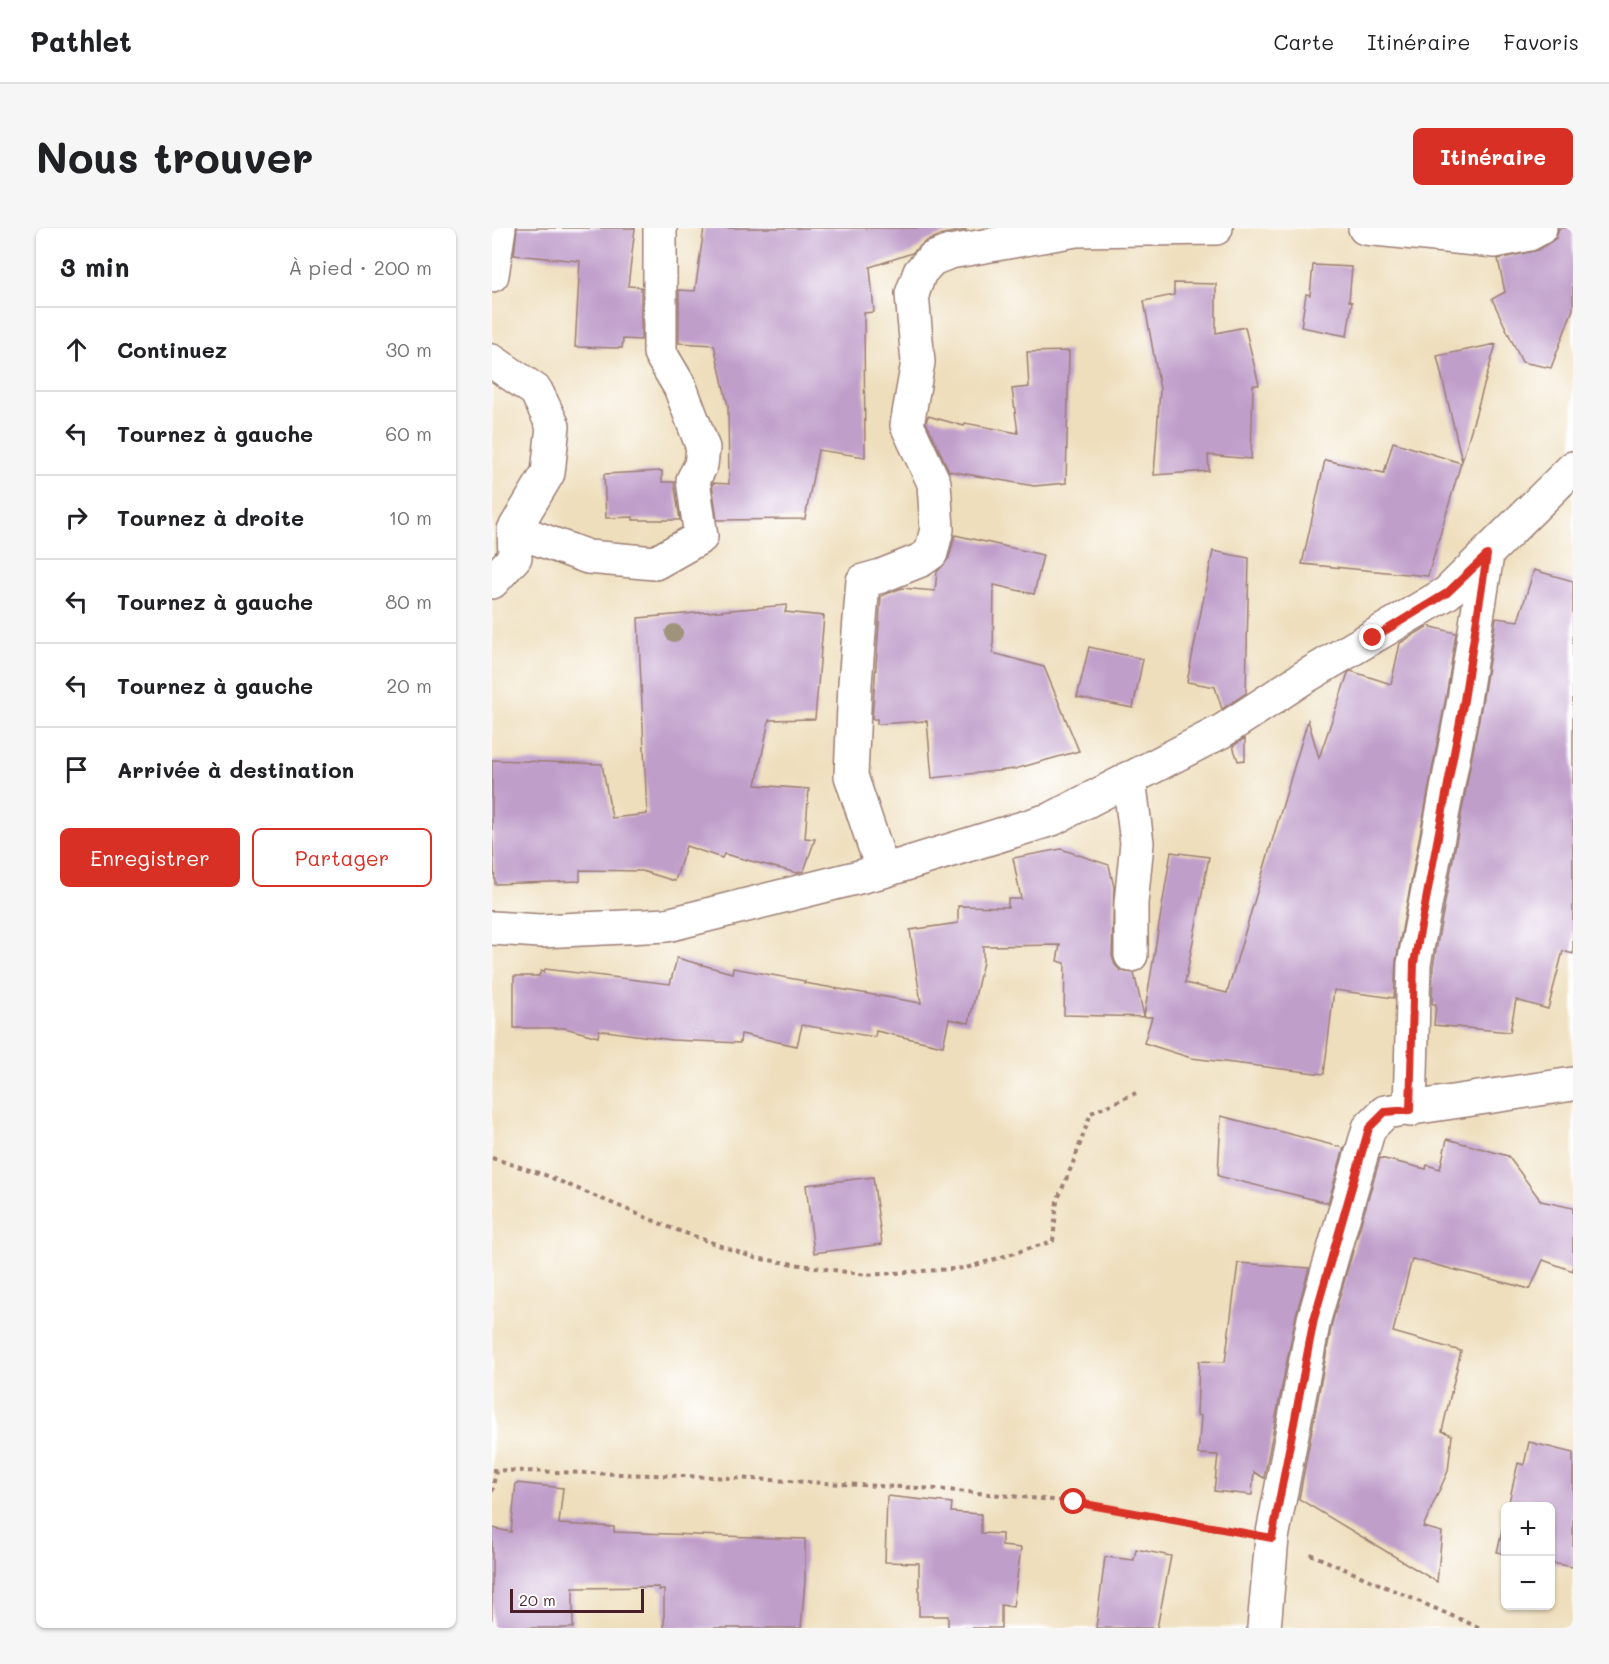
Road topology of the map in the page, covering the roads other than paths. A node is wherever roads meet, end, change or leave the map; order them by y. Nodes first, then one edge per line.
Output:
1 (499, 228) edge
2 (660, 228) edge
3 (1216, 228) edge
4 (1365, 228) edge
5 (1540, 228) edge
6 (1076, 229) edge
7 (492, 275) edge
8 (492, 361) edge
9 (1573, 468) edge
10 (514, 530) junction
11 (1487, 555) junction
12 (492, 582) edge
13 (1129, 778) junction
14 (883, 871) junction
15 (492, 928) edge
16 (1131, 955) dead end
17 (1573, 1083) edge
18 (1410, 1110) junction
19 (1264, 1628) edge

1 - 7 street
2 - 10 street
3 - 6 street
4 - 5 street
6 - 14 street
8 - 10 street
9 - 11 street
10 - 12 street
11 - 13 street
11 - 18 street
13 - 14 street
13 - 16 street
14 - 15 street
17 - 18 street
18 - 19 street

